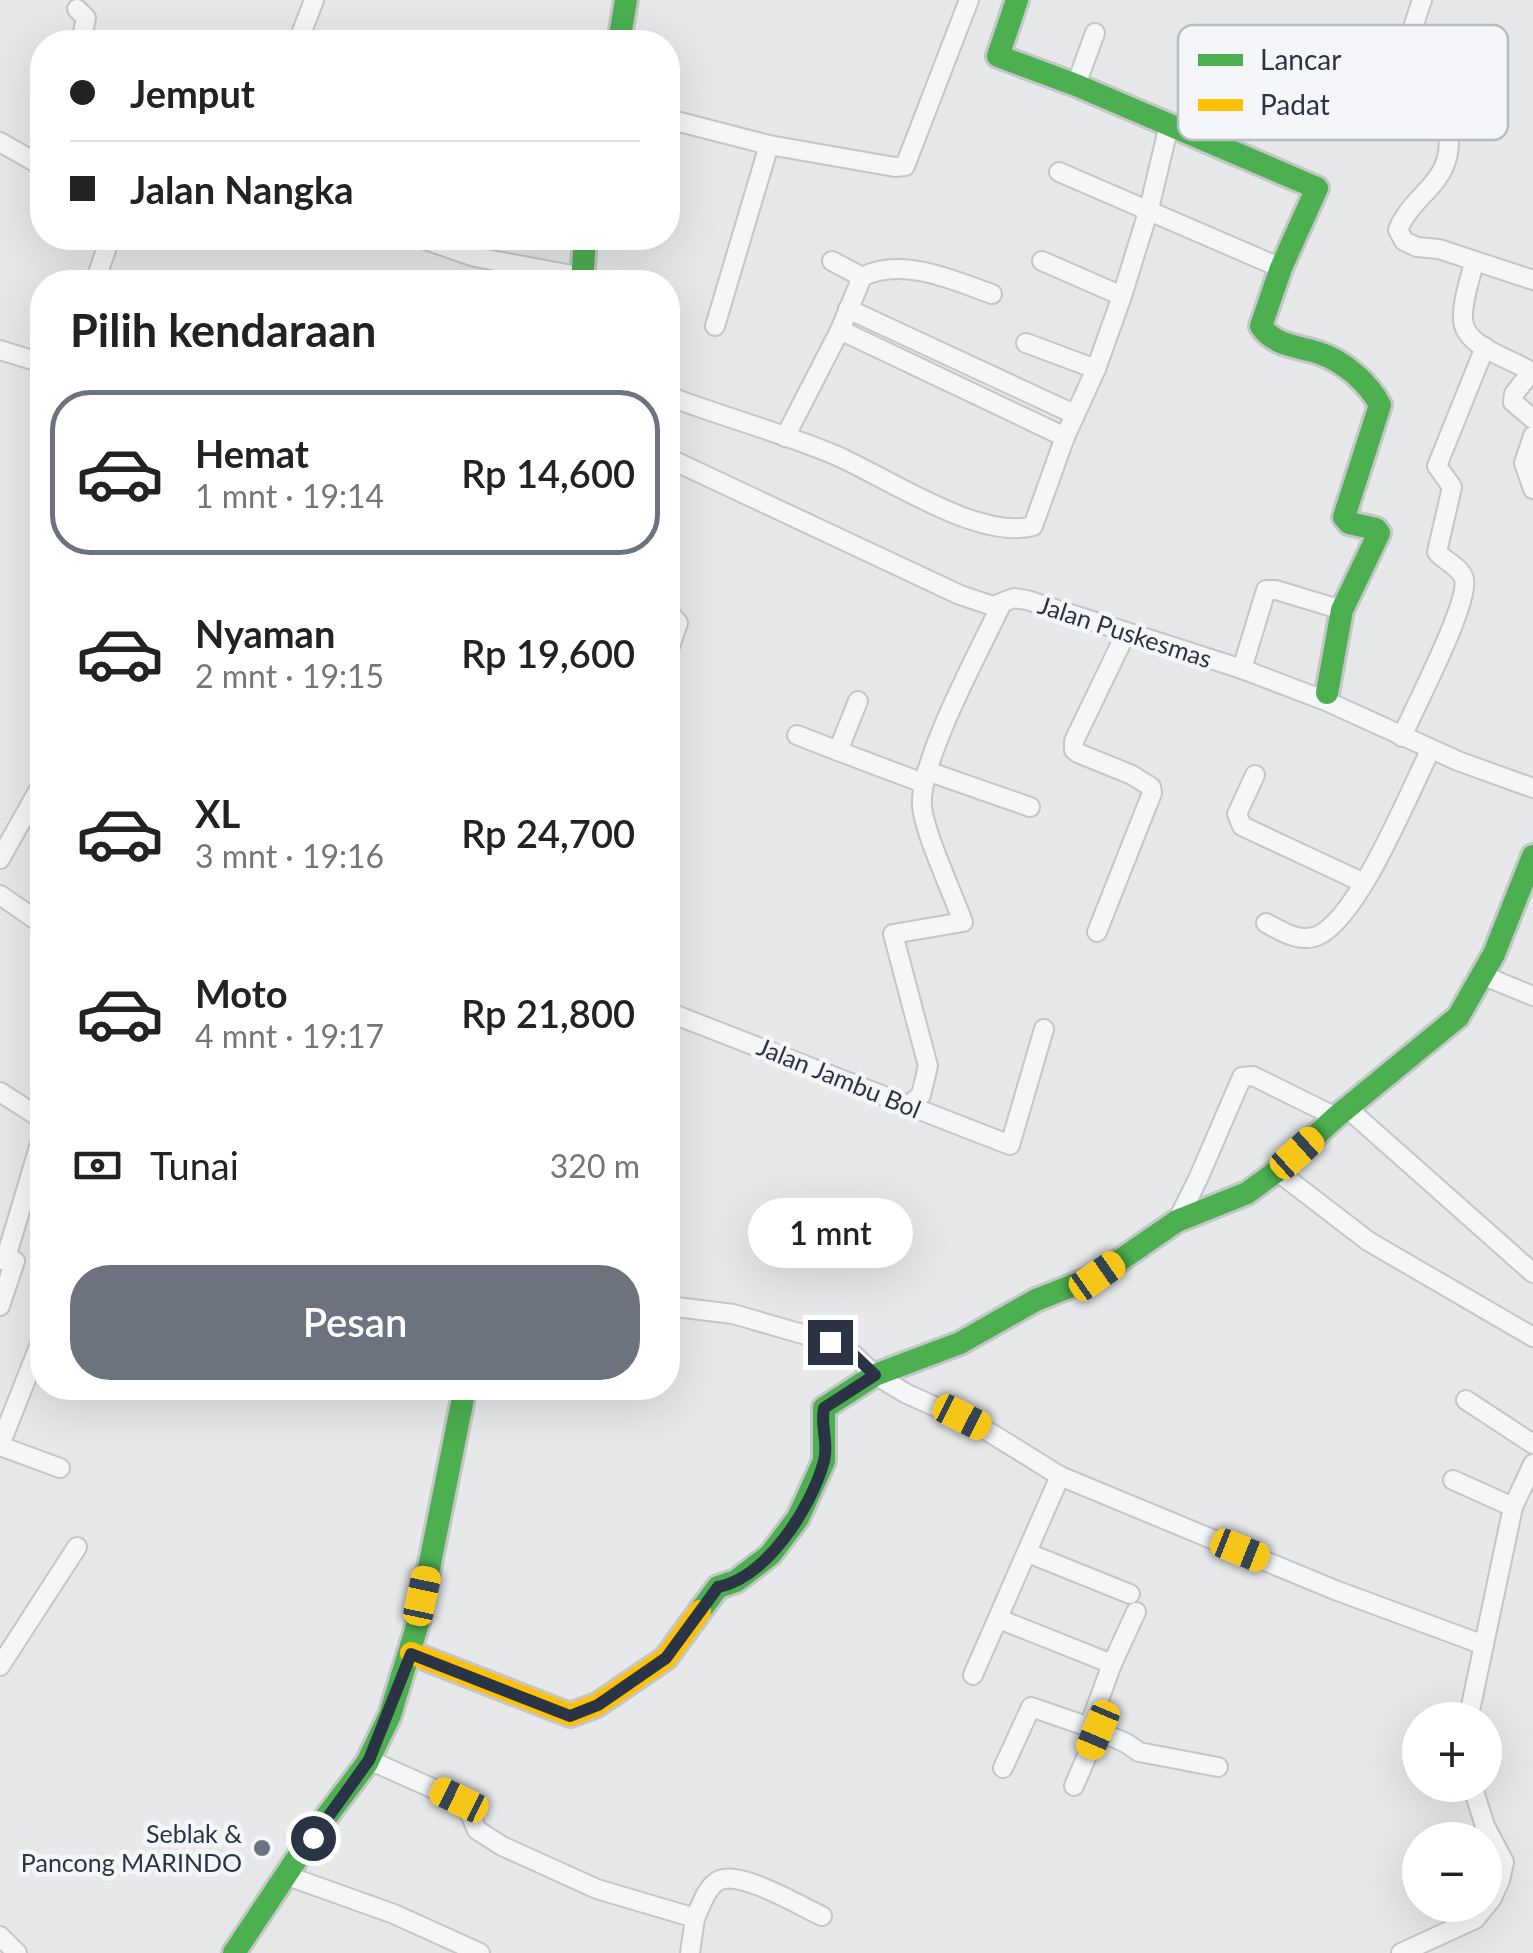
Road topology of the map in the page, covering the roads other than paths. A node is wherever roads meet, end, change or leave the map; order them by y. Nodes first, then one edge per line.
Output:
1 (314, 0) edge
2 (626, 0) edge
3 (969, 0) edge
4 (1017, 0) edge
5 (1422, 0) edge
6 (77, 10) dead end
7 (1415, 25) edge
8 (84, 30) edge
9 (303, 30) edge
10 (621, 30) edge
11 (1096, 33) dead end
12 (1076, 85) junction
13 (680, 122) edge
14 (1169, 125) junction
15 (1178, 129) edge
16 (1204, 140) edge
17 (1448, 140) edge
18 (0, 142) edge
19 (769, 145) junction
20 (30, 159) edge
21 (1059, 172) dead end
22 (1149, 209) junction
23 (455, 250) edge
24 (832, 261) dead end
25 (1042, 261) dead end
26 (1474, 262) junction
27 (1281, 268) junction
28 (536, 270) edge
29 (862, 277) junction
30 (1533, 280) edge
31 (992, 294) dead end
32 (1122, 296) junction
33 (848, 309) junction
34 (715, 326) dead end
35 (840, 330) junction
36 (1026, 344) dead end
37 (1485, 347) junction
38 (0, 350) edge
39 (30, 359) edge
40 (1096, 369) junction
41 (680, 400) edge
42 (1074, 414) junction
43 (1533, 418) edge
44 (1533, 436) edge
45 (785, 437) junction
46 (1065, 437) junction
47 (680, 464) edge
48 (1533, 489) edge
49 (1002, 603) junction
50 (1342, 610) junction
51 (1126, 633) junction
52 (1242, 670) junction
53 (1327, 693) dead end
54 (858, 701) dead end
55 (797, 735) dead end
56 (1402, 737) junction
57 (1430, 749) junction
58 (838, 751) junction
59 (1255, 775) dead end
60 (925, 777) junction
61 (1533, 788) edge
62 (30, 807) edge
63 (1030, 807) dead end
64 (1533, 856) edge
65 (0, 859) edge
66 (1364, 883) junction
67 (0, 895) edge
68 (30, 916) edge
69 (1266, 924) dead end
70 (1097, 932) dead end
71 (1482, 975) junction
72 (1533, 996) edge
73 (680, 1017) edge
74 (1044, 1028) dead end
75 (0, 1092) edge
76 (908, 1106) junction
77 (30, 1111) edge
78 (1342, 1112) junction
79 (1277, 1171) junction
80 (30, 1174) edge
81 (1177, 1221) junction
82 (2, 1261) edge
83 (1533, 1273) edge
84 (0, 1306) edge
85 (680, 1308) edge
86 (1533, 1337) edge
87 (30, 1369) edge
88 (875, 1375) junction
89 (462, 1400) edge
90 (1466, 1400) dead end
91 (1533, 1444) edge
92 (0, 1445) edge
93 (1533, 1464) edge
94 (60, 1468) dead end
95 (1060, 1476) junction
96 (1453, 1480) dead end
97 (1513, 1507) junction
98 (77, 1547) dead end
99 (1028, 1553) junction
100 (999, 1619) junction
101 (1484, 1645) junction
102 (411, 1654) junction
103 (1112, 1664) junction
104 (0, 1666) edge
105 (973, 1675) dead end
106 (1472, 1702) edge
107 (1094, 1728) junction
108 (369, 1760) junction
109 (1218, 1767) dead end
110 (1003, 1768) dead end
111 (1074, 1786) dead end
112 (1477, 1802) edge
113 (285, 1875) junction
114 (822, 1916) dead end
115 (695, 1918) junction
116 (1, 1939) edge
117 (447, 1945) edge
118 (17, 1953) edge
119 (234, 1953) edge
120 (480, 1953) edge
121 (690, 1953) edge
122 (1401, 1953) edge

1 - 9 street
2 - 10 street
3 - 19 street
4 - 12 street
5 - 7 street
6 - 8 street
11 - 12 street
12 - 14 street
13 - 19 street
14 - 15 street
14 - 22 street
16 - 27 street
17 - 26 street
18 - 20 street
19 - 34 street
21 - 22 street
22 - 27 street
22 - 32 street
23 - 28 street
24 - 29 street
25 - 32 street
26 - 30 street
26 - 37 street
27 - 50 street
29 - 31 street
29 - 33 street
32 - 40 street
33 - 35 street
33 - 42 street
35 - 45 street
35 - 46 street
36 - 40 street
37 - 43 street
37 - 56 street
38 - 39 street
40 - 42 street
41 - 45 street
42 - 46 street
44 - 48 street
45 - 46 street
47 - 49 street, Jalan Puskesmas
49 - 51 street, Jalan Puskesmas
49 - 60 street
50 - 52 street
50 - 53 street
51 - 52 street, Jalan Puskesmas
51 - 70 street
52 - 56 street, Jalan Puskesmas
54 - 58 street
55 - 58 street
56 - 57 street, Jalan Puskesmas
57 - 61 street, Jalan Puskesmas
57 - 66 street
58 - 60 street
59 - 66 street
60 - 63 street
60 - 76 street
62 - 65 street
64 - 71 street
66 - 69 street
67 - 68 street
71 - 72 street
71 - 78 street
73 - 76 street, Jalan Jambu Bol
74 - 76 street, Jalan Jambu Bol
75 - 77 street
78 - 79 street
78 - 81 street
78 - 83 street
79 - 81 street
79 - 86 street
80 - 82 street
81 - 88 street
82 - 84 street
85 - 88 street
87 - 92 street
88 - 95 street
88 - 102 street
89 - 102 street
90 - 91 street
92 - 94 street
93 - 97 street
95 - 99 street
95 - 101 street
96 - 97 street
97 - 101 street
98 - 104 street
99 - 100 street
99 - 103 street
100 - 103 street
100 - 105 street
101 - 106 street
102 - 108 street
103 - 107 street
107 - 109 street
107 - 110 street
107 - 111 street
108 - 113 street
108 - 115 street
112 - 122 street
113 - 117 street
113 - 119 street
114 - 115 street
115 - 121 street
116 - 118 street
117 - 120 street

